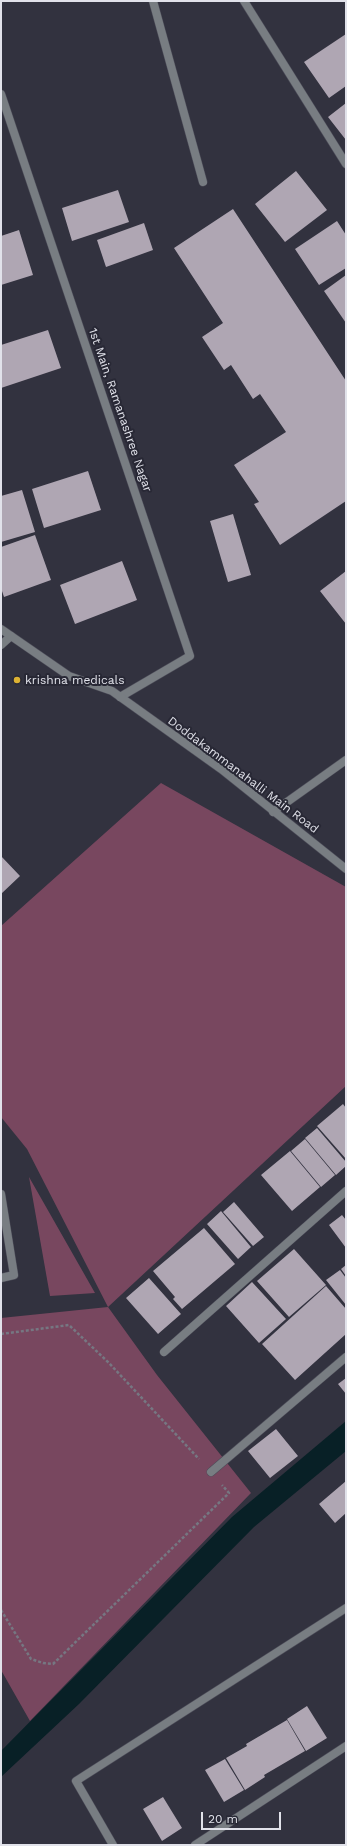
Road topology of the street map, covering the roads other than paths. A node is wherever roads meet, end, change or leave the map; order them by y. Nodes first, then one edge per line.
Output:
1 (153, 1) edge
2 (244, 1) edge
3 (1, 94) edge
4 (346, 164) edge
5 (203, 182) dead end
6 (1, 629) edge
7 (11, 636) junction
8 (1, 645) edge
9 (120, 698) junction
10 (346, 760) edge
11 (273, 812) junction
12 (346, 869) edge
13 (346, 1191) edge
14 (1, 1194) edge
15 (1, 1278) edge
16 (164, 1352) dead end
17 (346, 1357) edge
18 (211, 1472) road end
19 (346, 1608) edge
20 (346, 1746) edge
21 (113, 1845) edge
22 (195, 1845) edge

1 - 5 street
2 - 4 street
3 - 9 street, 1st Main, Ramanashree Nagar
6 - 7 street, Doddakammanahalli Main Road
7 - 8 street
7 - 9 street, Doddakammanahalli Main Road
9 - 11 street, Doddakammanahalli Main Road
10 - 11 street
11 - 12 street, Doddakammanahalli Main Road
13 - 16 street
14 - 15 street
17 - 18 street
19 - 21 street
20 - 22 street

